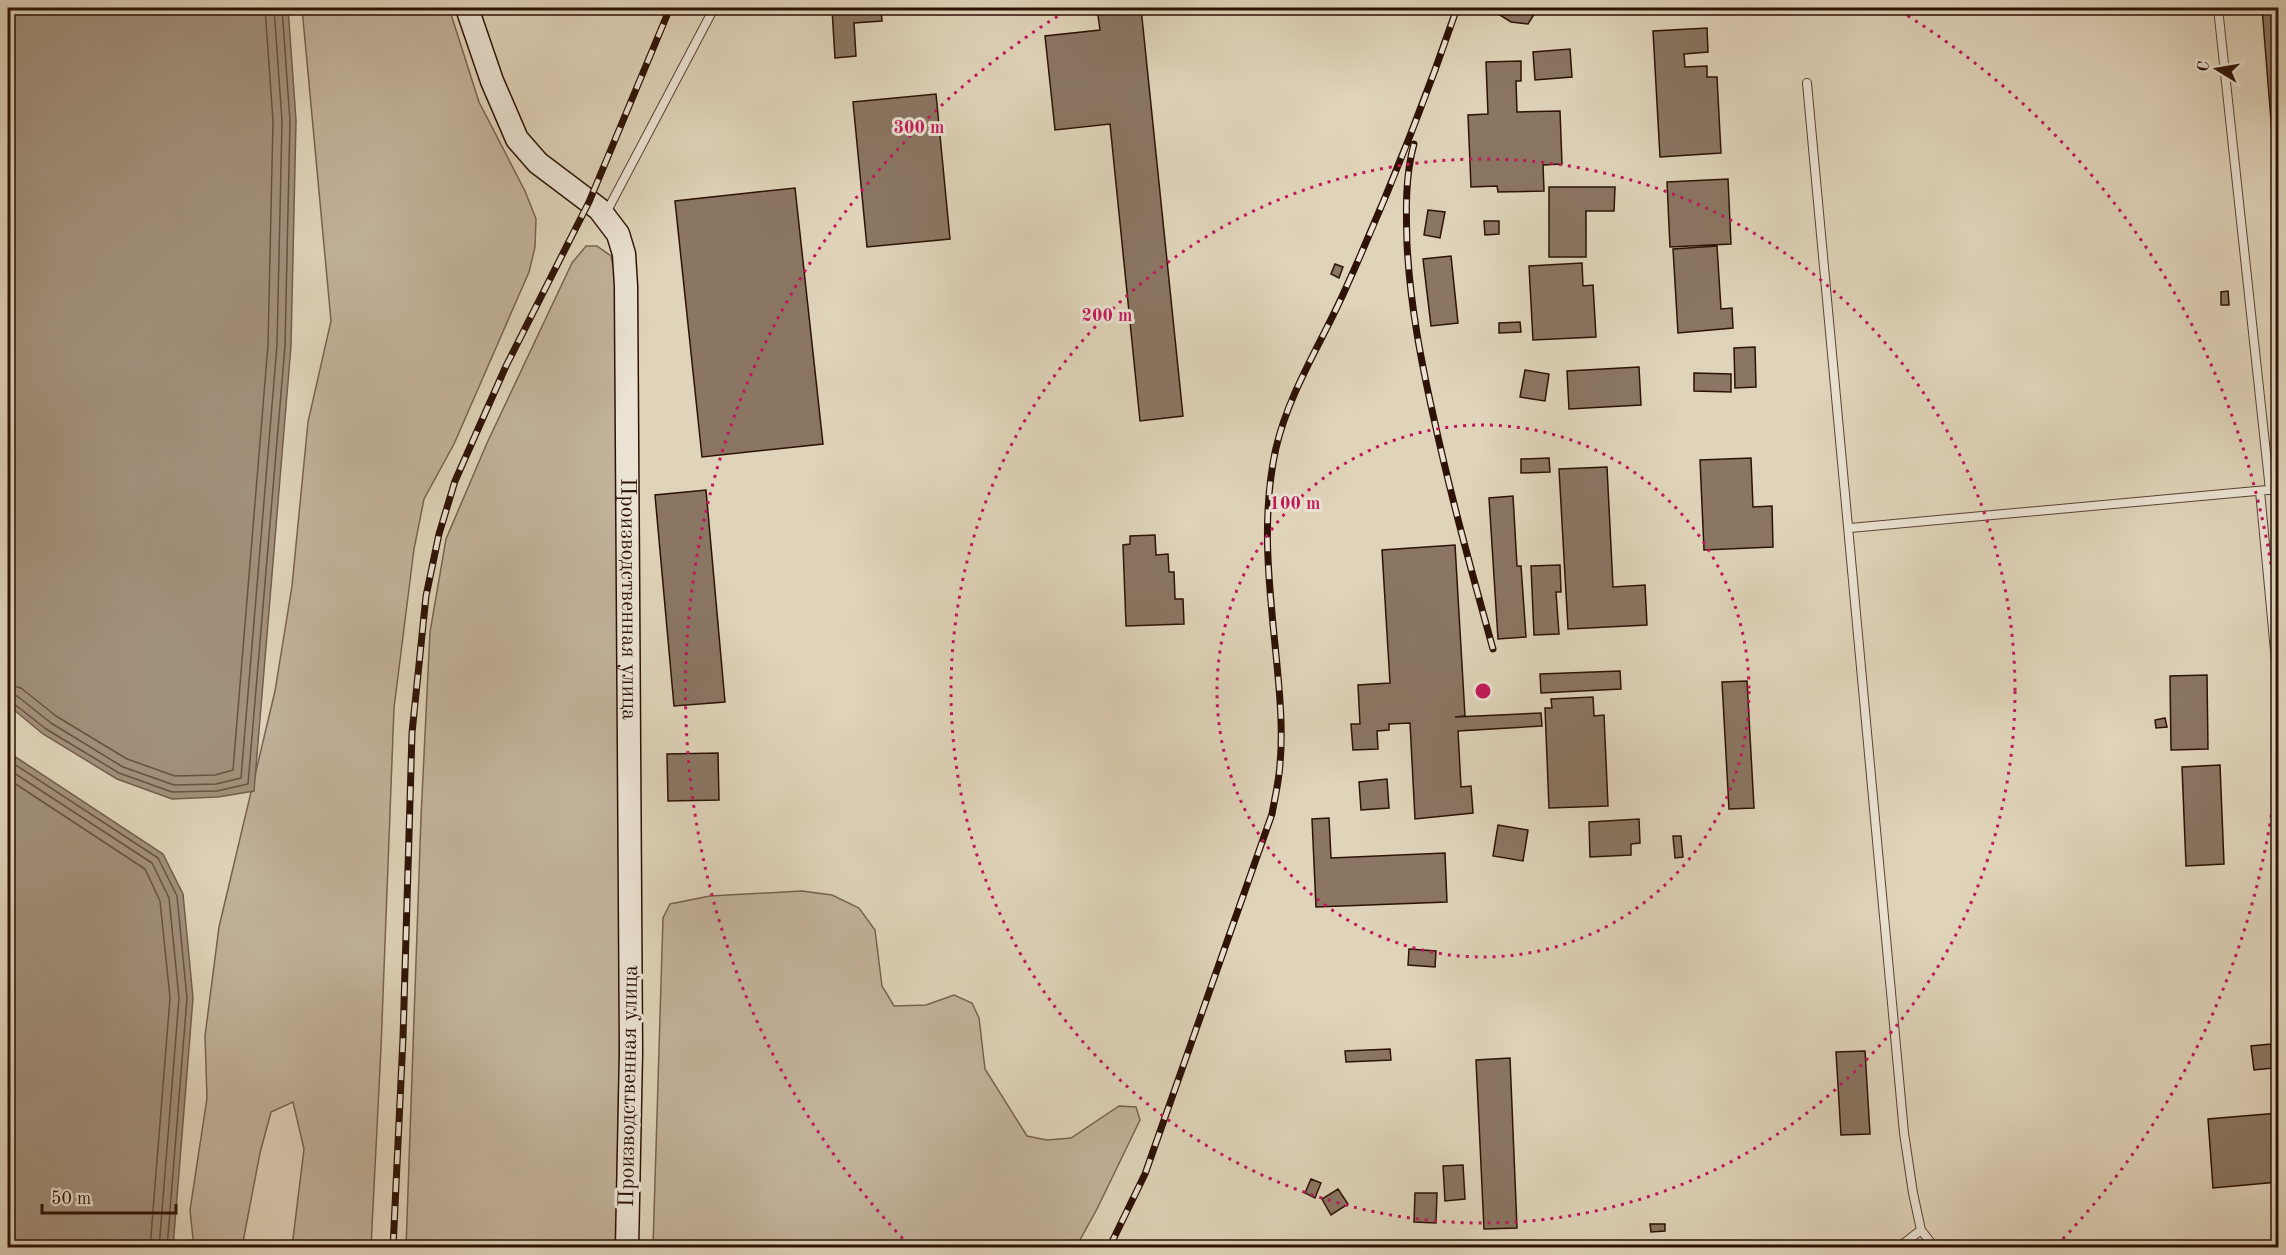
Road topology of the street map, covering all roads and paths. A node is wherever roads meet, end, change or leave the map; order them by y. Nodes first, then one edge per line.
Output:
1 (467, 8) edge
2 (714, 8) edge
3 (2218, 8) edge
4 (1807, 83) dead end
5 (604, 217) junction
6 (2274, 490) edge
7 (2260, 491) junction
8 (1850, 528) junction
9 (2278, 683) edge
10 (1921, 1230) junction
11 (627, 1248) edge
12 (1898, 1248) edge
13 (1935, 1248) edge

1 - 5 street, Производственная улица
2 - 5 lane
3 - 6 lane
4 - 8 lane
5 - 11 street, Производственная улица
6 - 7 lane
7 - 8 lane
7 - 9 lane
8 - 10 lane
10 - 12 lane
10 - 13 lane

